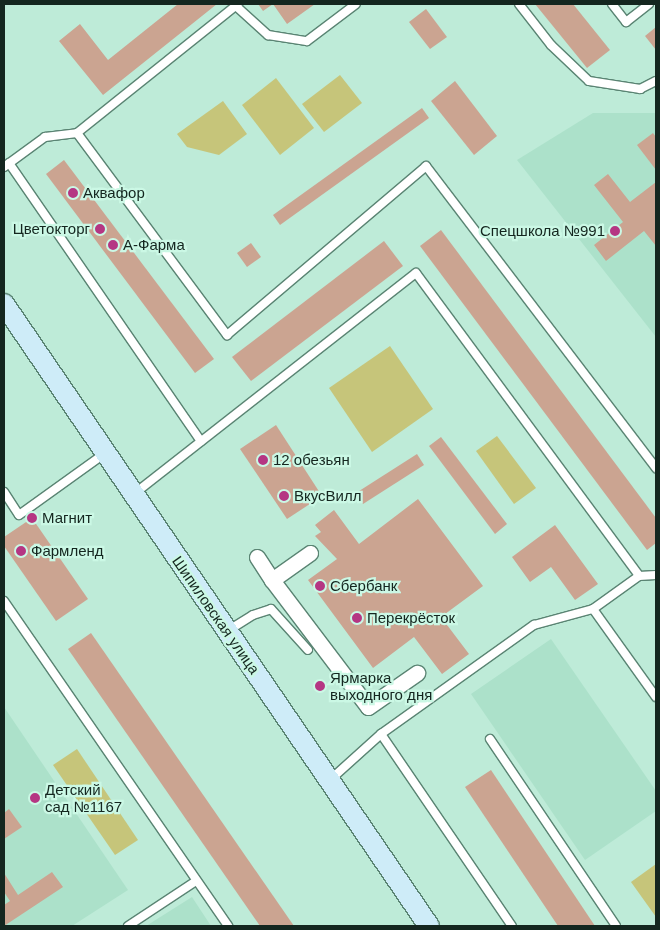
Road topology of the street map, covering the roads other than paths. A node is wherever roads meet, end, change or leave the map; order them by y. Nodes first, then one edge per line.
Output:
1 (356, 4) edge
2 (519, 4) edge
3 (612, 4) edge
4 (649, 4) edge
5 (237, 5) edge
6 (656, 81) edge
7 (77, 133) junction
8 (6, 165) edge
9 (4, 304) edge
10 (201, 441) junction
11 (105, 454) junction
12 (656, 468) edge
13 (4, 492) edge
14 (133, 495) junction
15 (310, 553) dead end
16 (256, 557) dead end
17 (656, 575) edge
18 (639, 576) junction
19 (272, 580) junction
20 (4, 601) edge
21 (593, 609) junction
22 (227, 631) junction
23 (308, 650) dead end
24 (417, 673) dead end
25 (656, 697) edge
26 (381, 734) junction
27 (490, 739) dead end
28 (330, 780) junction
29 (196, 881) junction
30 (128, 926) edge
31 (228, 926) edge
32 (428, 926) edge
33 (512, 926) edge
34 (616, 926) edge

1 - 5 lane
2 - 6 lane
3 - 4 lane
5 - 7 lane
7 - 8 lane
7 - 12 lane
8 - 10 lane
9 - 11 main road, Шипиловская улица
10 - 14 lane
10 - 18 lane
11 - 13 lane
11 - 14 main road, Шипиловская улица
14 - 22 main road, Шипиловская улица
15 - 19 street
16 - 19 street
17 - 18 lane
18 - 21 lane
19 - 24 street
20 - 29 lane
21 - 25 lane
21 - 26 lane
22 - 23 lane
22 - 28 main road, Шипиловская улица
26 - 28 lane
26 - 33 lane
27 - 34 lane
28 - 32 main road, Шипиловская улица
29 - 30 lane
29 - 31 lane

